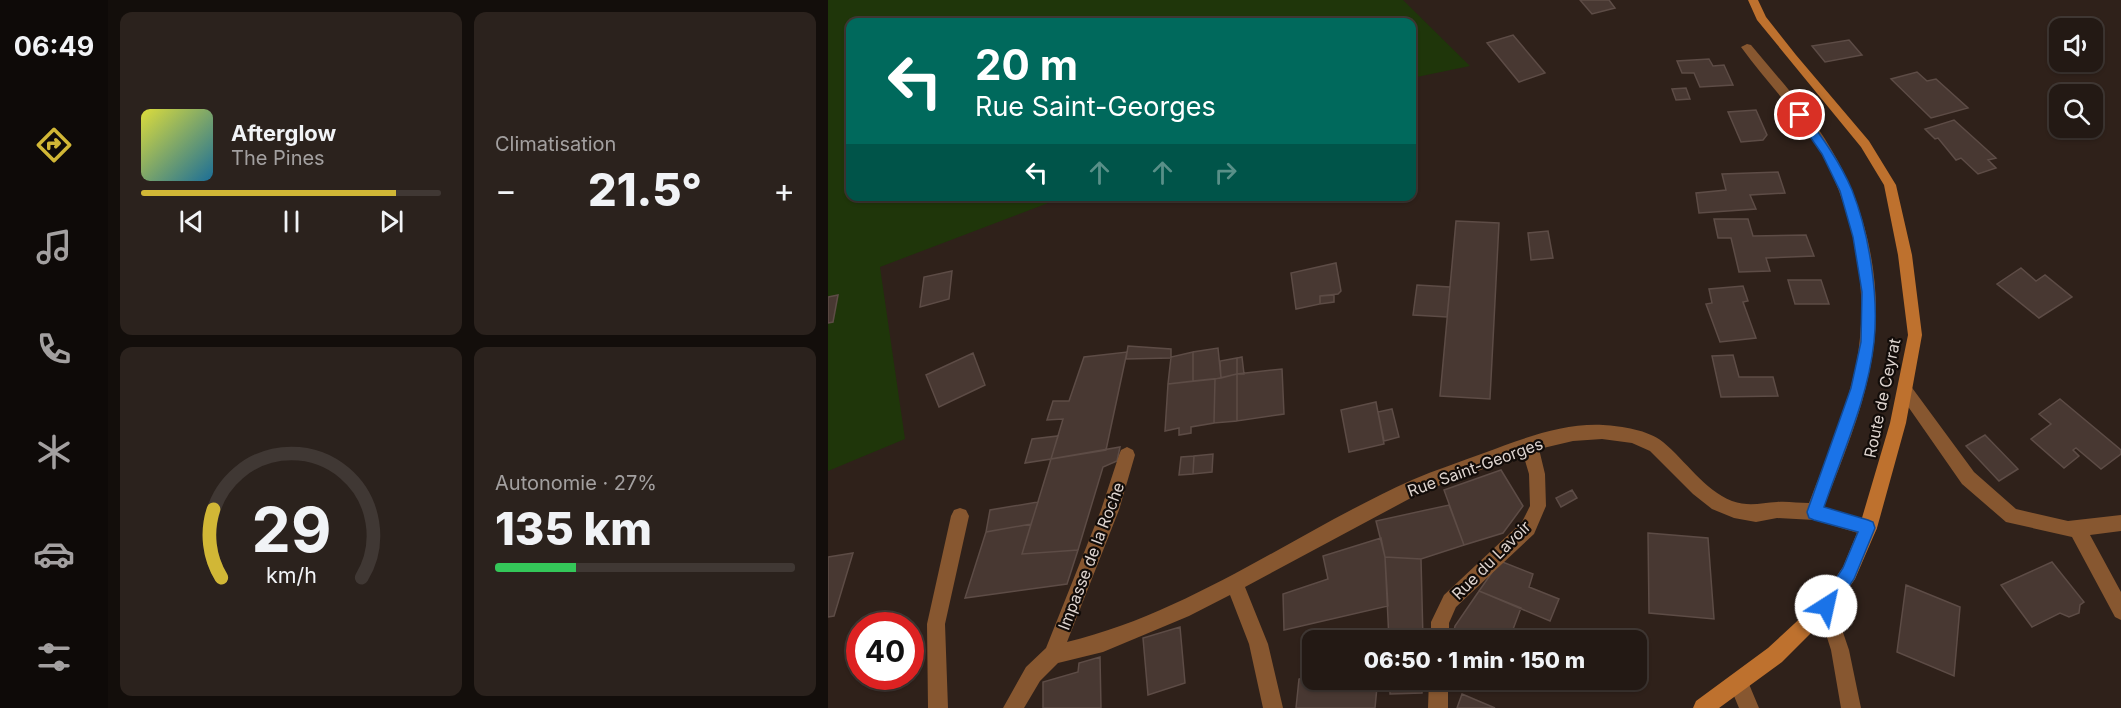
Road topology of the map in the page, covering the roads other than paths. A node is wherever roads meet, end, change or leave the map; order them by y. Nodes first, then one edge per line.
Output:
1 (1753, 0) edge
2 (1747, 47) dead end
3 (1905, 390) junction
4 (1529, 444) junction
5 (1127, 456) dead end
6 (1814, 512) junction
7 (960, 516) dead end
8 (2121, 523) edge
9 (1868, 528) junction
10 (2077, 528) junction
11 (1233, 583) junction
12 (1826, 606) junction
13 (2121, 611) edge
14 (1440, 630) edge
15 (1053, 656) junction
16 (1739, 684) junction
17 (1439, 690) edge
18 (938, 708) edge
19 (1013, 708) edge
20 (1273, 708) edge
21 (1438, 708) edge
22 (1703, 708) edge
23 (1749, 708) edge
24 (1851, 708) edge

1 - 3 street, Route de Ceyrat
2 - 6 street
3 - 9 street, Route de Ceyrat
3 - 10 street
4 - 6 street, Rue Saint-Georges
4 - 11 street, Rue Saint-Georges
4 - 14 street, Rue du Lavoir
5 - 15 street, Impasse de la Roche
6 - 9 street, Rue Saint-Georges
7 - 18 street
8 - 10 street
9 - 12 street, Route de Ceyrat
10 - 13 street
11 - 15 street, Rue Saint-Georges
11 - 20 street
12 - 16 street, Route de Ceyrat
12 - 24 street
15 - 19 street
16 - 22 street, Route de Ceyrat
16 - 23 street
17 - 21 street

